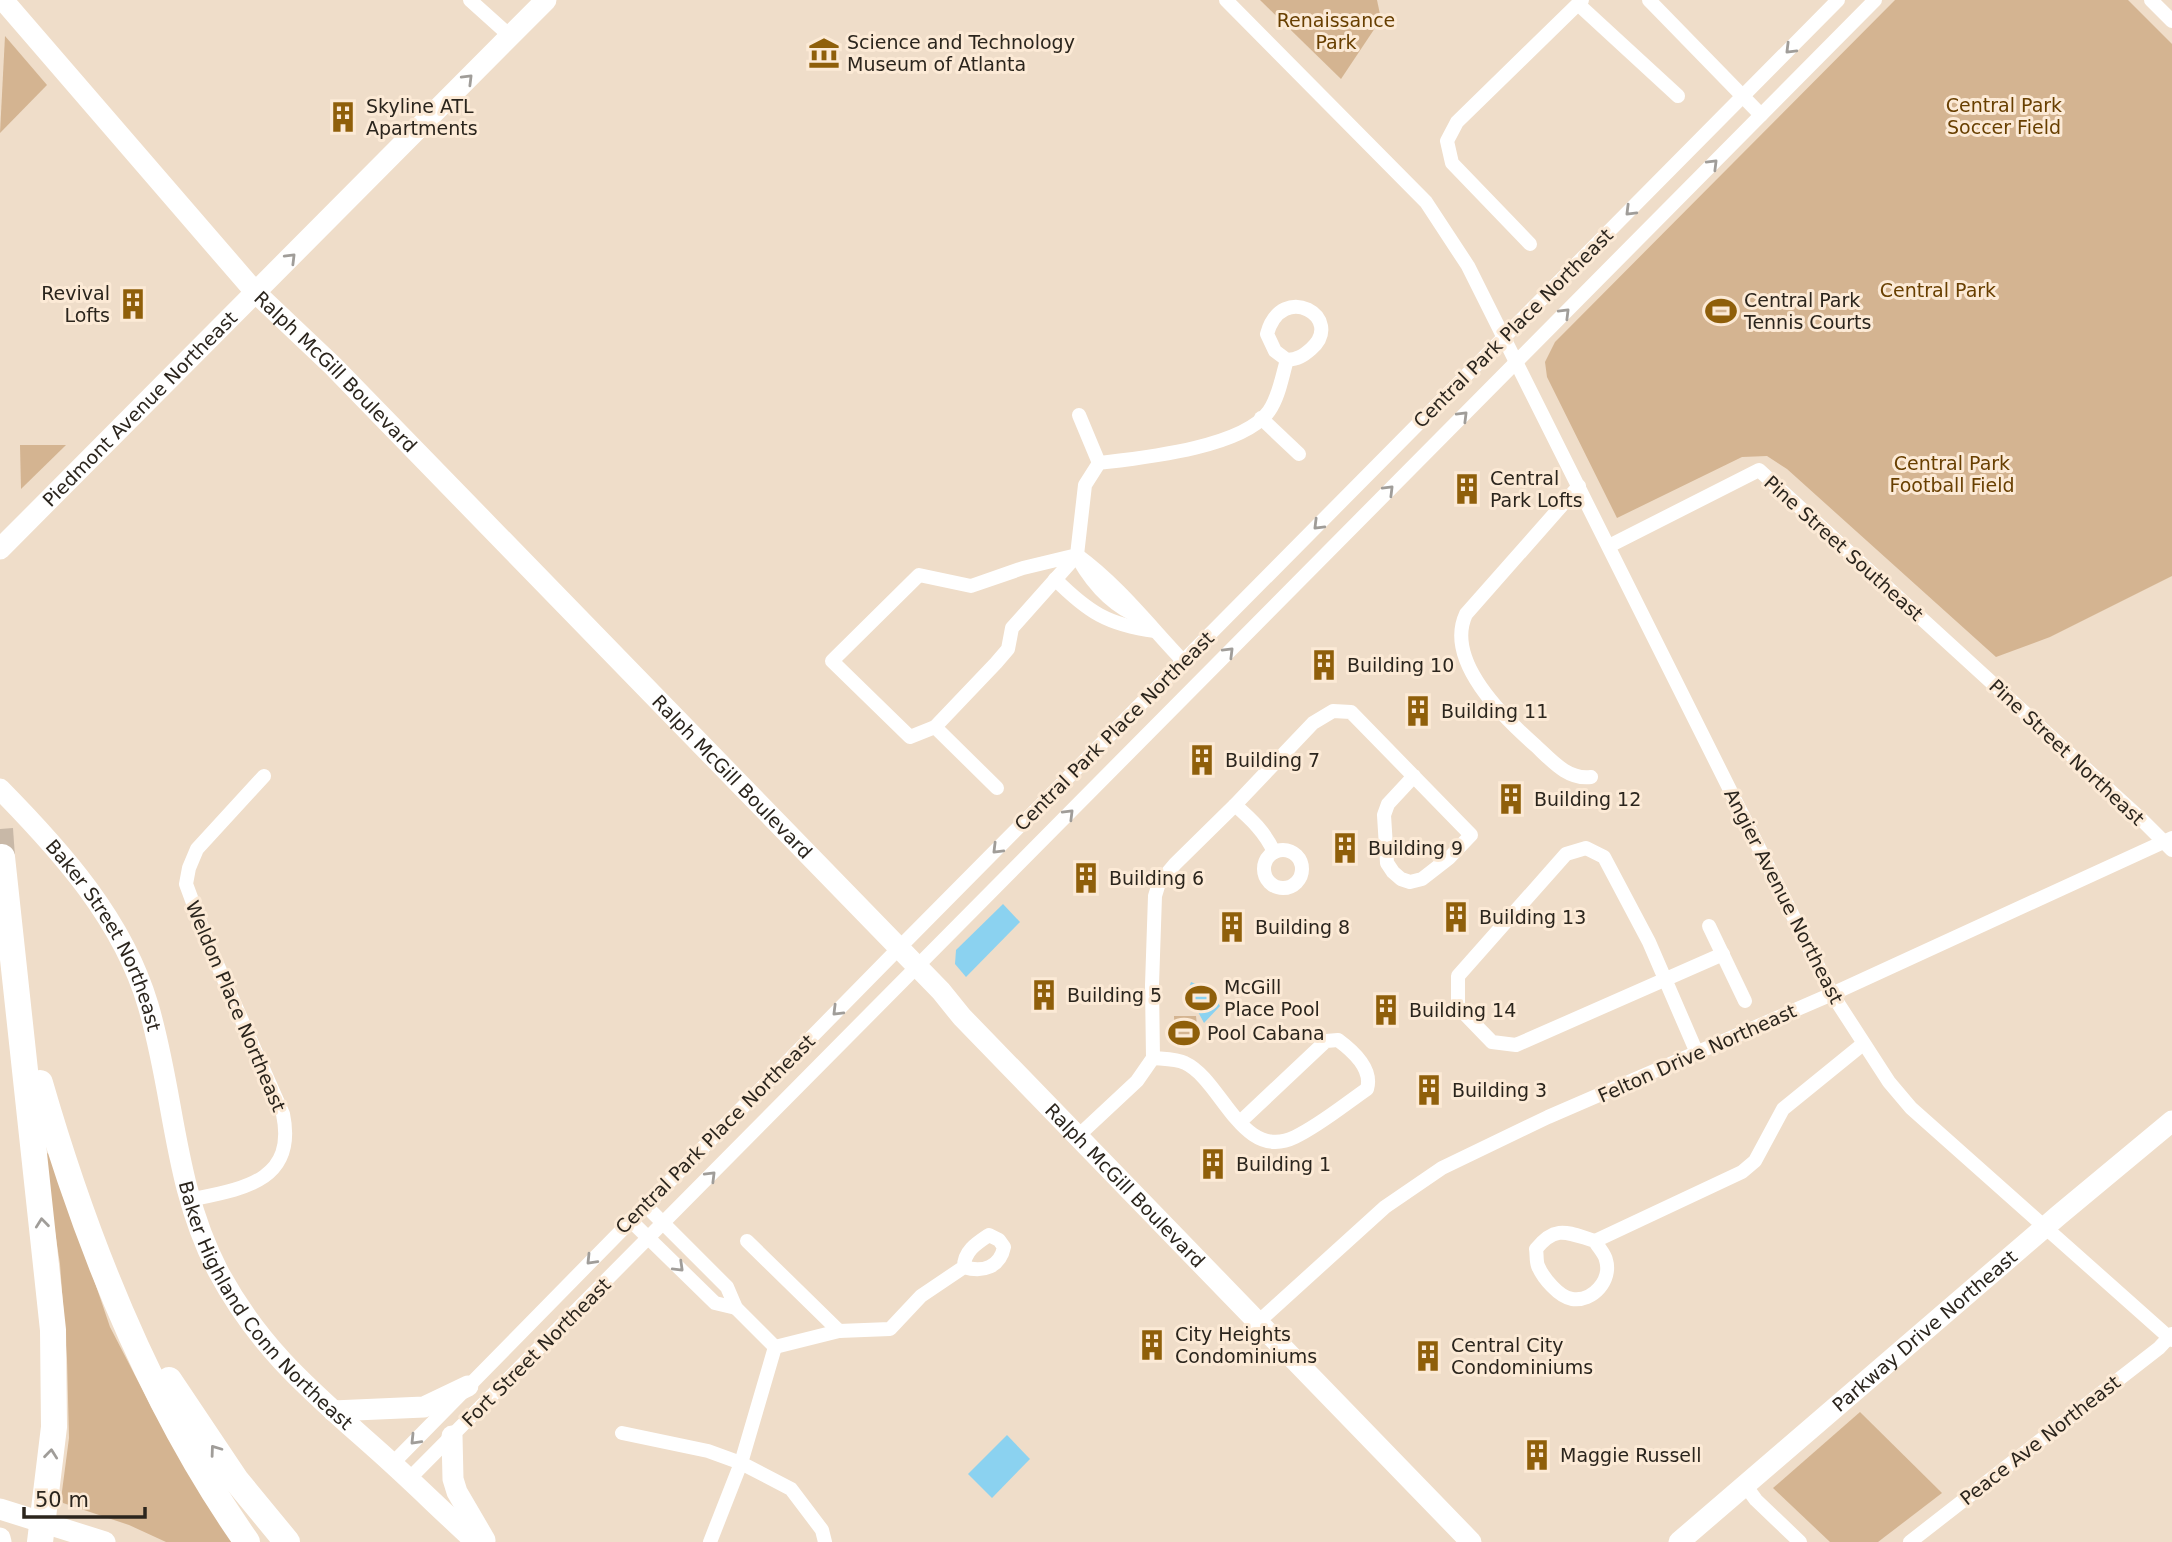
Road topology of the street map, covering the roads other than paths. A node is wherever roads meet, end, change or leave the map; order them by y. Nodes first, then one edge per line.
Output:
1 (4, 0) edge
2 (470, 0) edge
3 (546, 0) edge
4 (1226, 0) edge
5 (1649, 0) edge
6 (1838, 0) edge
7 (1875, 0) edge
8 (2151, 0) edge
9 (1580, 2) edge
10 (2172, 21) edge
11 (510, 36) junction
12 (1678, 96) dead end
13 (1743, 97) junction
14 (1761, 115) junction
15 (1530, 244) dead end
16 (256, 293) junction
17 (1504, 338) junction
18 (1287, 359) dead end
19 (1517, 361) junction
20 (1079, 415) dead end
21 (1261, 418) junction
22 (1299, 454) dead end
23 (1099, 463) junction
24 (1579, 486) junction
25 (1609, 546) junction
26 (0, 548) edge
27 (1077, 555) junction
28 (1055, 579) junction
29 (1108, 589) junction
30 (1088, 609) junction
31 (1150, 625) junction
32 (1961, 654) joint
33 (1182, 661) junction
34 (935, 727) junction
35 (264, 776) dead end
36 (1415, 776) junction
37 (1591, 777) dead end
38 (997, 788) dead end
39 (7, 796) edge
40 (1235, 805) junction
41 (2169, 843) edge
42 (1273, 852) dead end
43 (2, 858) edge
44 (1709, 926) dead end
45 (899, 948) junction
46 (1723, 954) junction
47 (917, 967) junction
48 (1667, 980) junction
49 (1832, 994) junction
50 (1745, 1001) dead end
51 (19, 1003) junction
52 (1863, 1044) junction
53 (1697, 1053) junction
54 (1153, 1058) junction
55 (169, 1103) joint
56 (2172, 1121) edge
57 (1240, 1122) junction
58 (1077, 1137) junction
59 (189, 1200) junction
60 (645, 1205) junction
61 (630, 1220) junction
62 (663, 1224) junction
63 (2045, 1227) junction
64 (649, 1238) junction
65 (747, 1241) dead end
66 (1595, 1241) junction
67 (964, 1267) dead end
68 (117, 1299) junction
69 (736, 1308) junction
70 (1257, 1323) junction
71 (839, 1331) junction
72 (2171, 1337) edge
73 (775, 1347) junction
74 (468, 1386) junction
75 (333, 1411) junction
76 (622, 1433) dead end
77 (452, 1436) junction
78 (741, 1463) junction
79 (392, 1464) junction
80 (409, 1479) junction
81 (1745, 1485) junction
82 (0, 1509) edge
83 (41, 1532) edge
84 (105, 1542) edge
85 (247, 1542) edge
86 (287, 1542) edge
87 (476, 1542) edge
88 (486, 1542) edge
89 (709, 1542) edge
90 (825, 1542) edge
91 (1471, 1542) edge
92 (1679, 1542) edge
93 (1800, 1542) edge
94 (1910, 1542) edge

1 - 16 main road, Ralph McGill Boulevard
2 - 11 street
3 - 11 main road, Piedmont Avenue Northeast
4 - 17 street
5 - 13 street
6 -> 13 street, Central Park Place Northeast
7 - 14 street, Central Park Place Northeast
8 - 10 street
9 - 12 street
9 - 15 street
16 -> 11 main road, Piedmont Avenue Northeast
13 - 14 street
13 -> 17 street, Central Park Place Northeast
19 -> 14 street, Central Park Place Northeast
16 - 26 main road, Piedmont Avenue Northeast
16 - 45 main road, Ralph McGill Boulevard
17 - 19 street
17 -> 33 street, Central Park Place Northeast
18 - 21 street
19 - 24 street, Angier Avenue Northeast
47 -> 19 street, Central Park Place Northeast
20 - 23 street
21 - 22 street
21 - 23 street
23 - 27 street
24 - 25 street, Angier Avenue Northeast
24 - 37 street
25 - 32 street, Pine Street Southeast
25 - 49 street, Angier Avenue Northeast
27 - 28 street
27 - 29 street
27 - 34 street
28 - 30 street
28 - 34 street
29 - 30 street
29 - 31 street
30 - 31 street
31 - 33 street
32 - 41 street, Pine Street Northeast
33 -> 45 street, Central Park Place Northeast
34 - 38 street
35 - 59 street, Weldon Place Northeast
36 - 36 street
36 - 40 street
39 - 55 main road, Baker Street Northeast
40 - 42 street
40 - 54 street
41 - 49 street, Felton Drive Northeast
43 - 51 highway
44 - 46 street
45 - 47 main road, Ralph McGill Boulevard
45 -> 60 street, Central Park Place Northeast
46 - 48 street
46 - 50 street
47 - 58 main road, Ralph McGill Boulevard
62 -> 47 street, Central Park Place Northeast
48 - 48 street
48 - 53 street
49 - 52 street, Angier Avenue Northeast
49 - 53 street, Felton Drive Northeast
51 - 68 highway
83 -> 51 highway
52 - 63 street, Angier Avenue Northeast
52 - 66 street
53 - 70 street, Felton Drive Northeast
54 - 57 street
54 - 58 street
55 - 59 main road, Baker Highland Conn Northeast
56 - 63 main road, Parkway Drive Northeast
57 - 57 street
58 - 70 main road, Ralph McGill Boulevard
59 - 75 main road, Baker Highland Conn Northeast
60 - 61 street, Central Park Place Northeast
60 - 62 street
61 - 64 street
61 -> 74 street, Central Park Place Northeast
62 - 64 street, Fort Street Northeast
62 - 69 street
63 - 72 street, Angier Avenue Northeast
63 - 81 main road, Parkway Drive Northeast
64 -> 69 street
64 - 77 street, Fort Street Northeast
65 - 71 street
66 - 66 street
67 - 71 street
68 - 85 highway
86 -> 68 highway
69 - 73 street
70 - 91 main road, Ralph McGill Boulevard
71 - 73 street
72 - 94 street, Peace Ave Northeast
73 - 78 street
74 - 75 main road
74 -> 79 street, Central Park Place Northeast
75 - 79 main road, Baker Highland Conn Northeast
76 - 78 street
77 - 80 street, Fort Street Northeast
77 - 88 main road
78 - 89 street
78 - 90 street
79 - 80 main road, Baker Highland Conn Northeast
80 - 87 main road, Baker Highland Conn Northeast
81 - 92 main road, Parkway Drive Northeast
81 - 93 street
82 - 83 main road
83 - 84 main road

